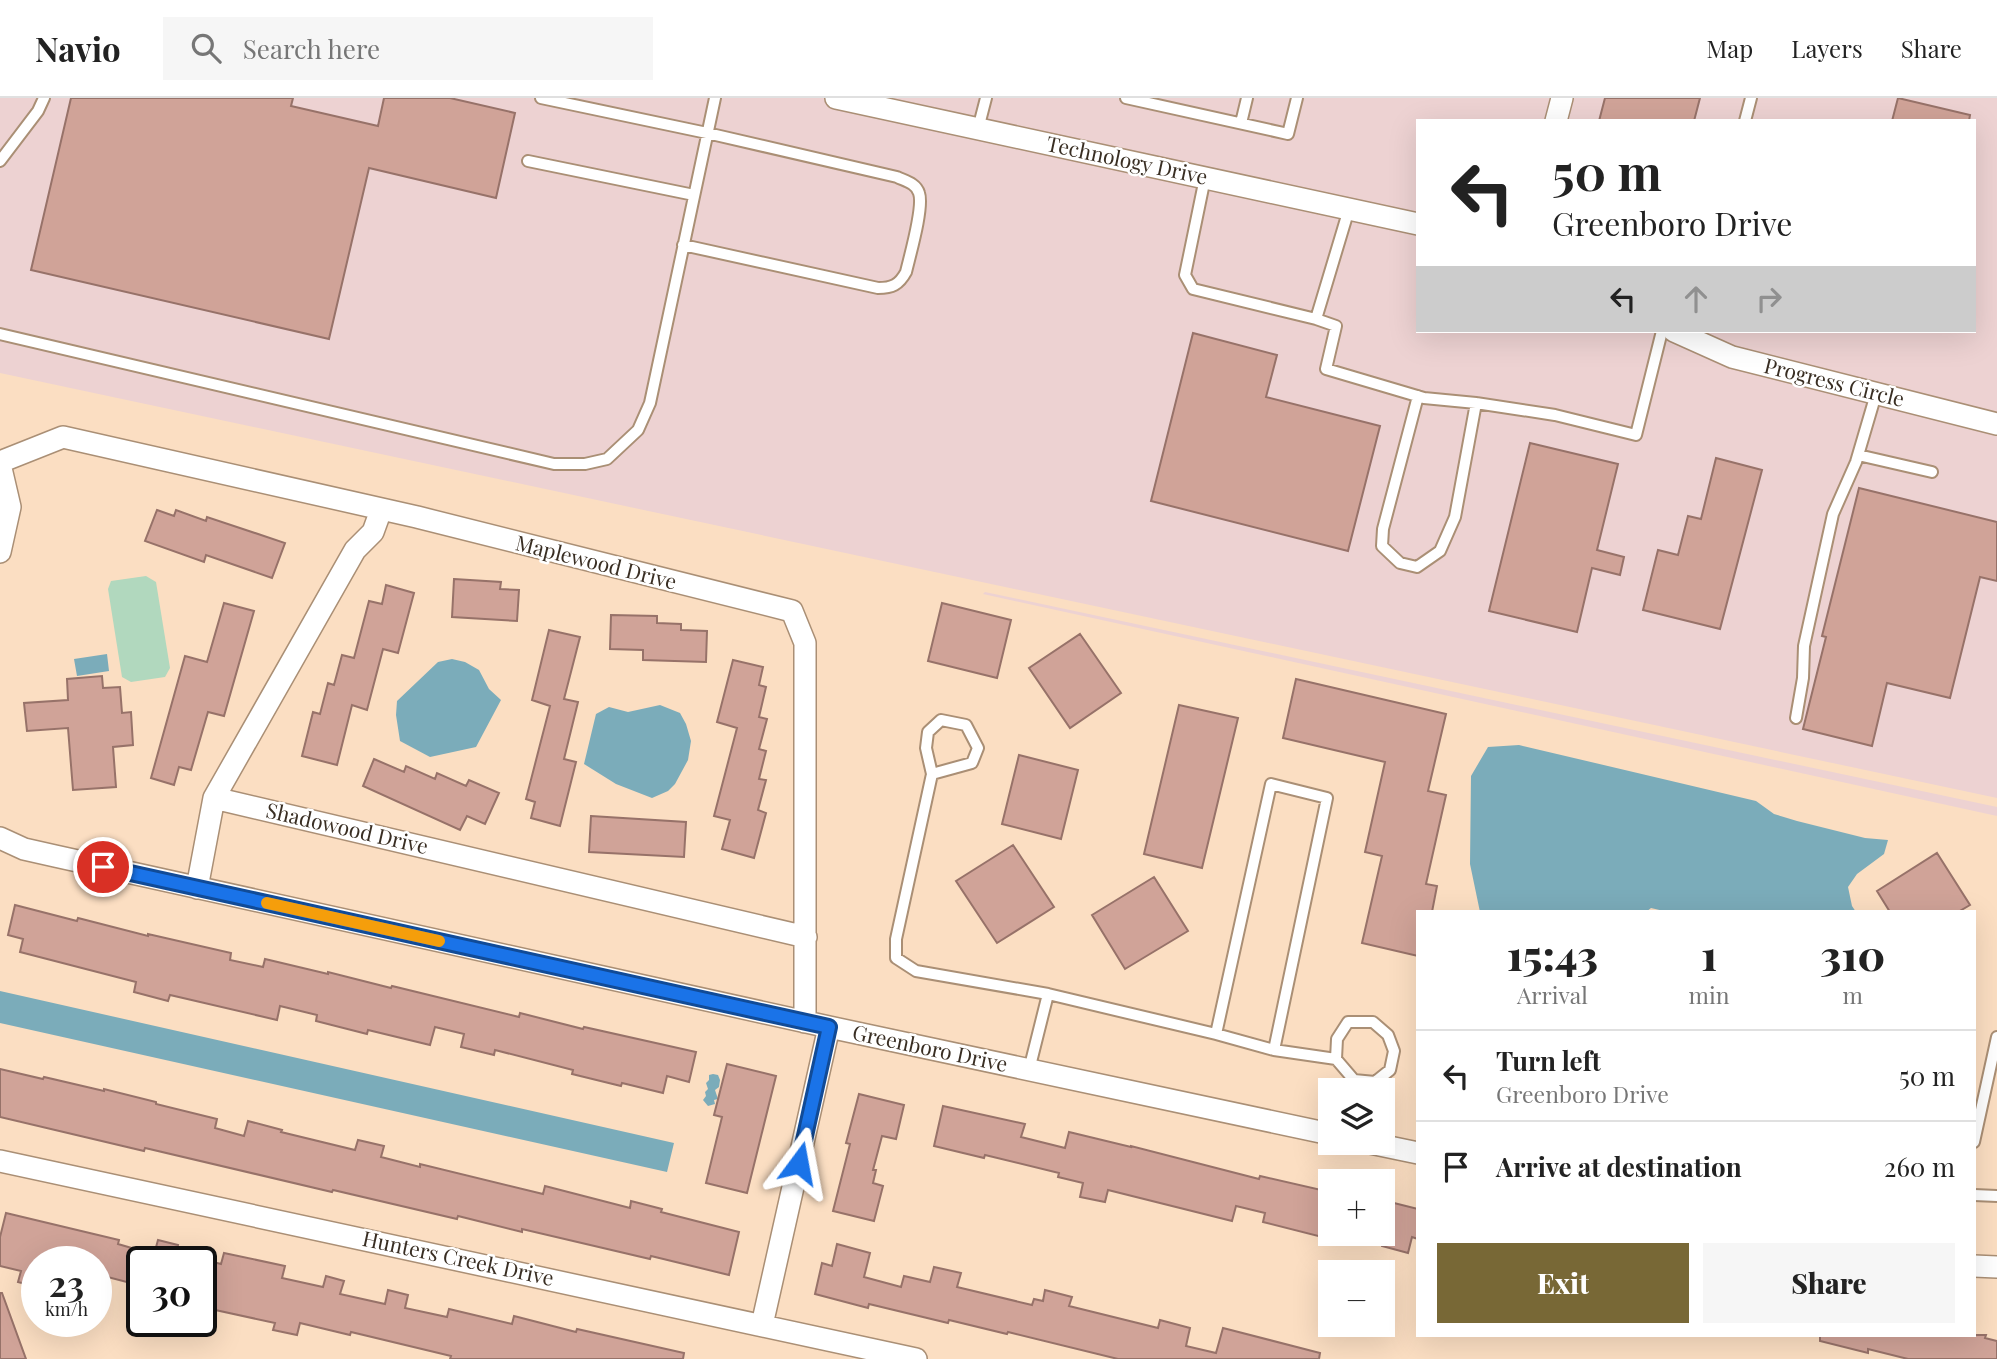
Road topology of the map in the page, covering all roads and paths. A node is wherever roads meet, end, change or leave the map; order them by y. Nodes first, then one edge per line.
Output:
1 (44, 98) edge
2 (541, 98) edge
3 (715, 98) edge
4 (836, 98) edge
5 (986, 98) edge
6 (1126, 98) edge
7 (1247, 98) edge
8 (1297, 98) edge
9 (1562, 98) edge
10 (1751, 98) edge
11 (1557, 119) edge
12 (1746, 119) edge
13 (1241, 123) junction
14 (978, 129) junction
15 (707, 133) junction
16 (528, 161) dead end
17 (0, 162) edge
18 (1205, 178) junction
19 (694, 195) junction
20 (1349, 209) junction
21 (1416, 224) edge
22 (683, 245) junction
23 (1316, 319) junction
24 (1662, 333) edge
25 (1678, 333) edge
26 (0, 334) edge
27 (1876, 394) junction
28 (1418, 396) junction
29 (1476, 403) junction
30 (1997, 424) edge
31 (1858, 455) junction
32 (0, 463) edge
33 (1932, 472) dead end
34 (381, 510) junction
35 (0, 552) edge
36 (1796, 718) dead end
37 (932, 774) junction
38 (214, 798) junction
39 (0, 838) edge
40 (197, 888) junction
41 (806, 937) junction
42 (1048, 994) junction
43 (805, 1022) junction
44 (829, 1027) junction
45 (1216, 1034) junction
46 (1997, 1037) edge
47 (1274, 1049) junction
48 (1336, 1059) junction
49 (1029, 1070) junction
50 (1318, 1131) edge
51 (1976, 1133) edge
52 (1395, 1148) edge
53 (1416, 1153) edge
54 (0, 1161) edge
55 (1976, 1195) edge
56 (1997, 1196) edge
57 (1976, 1266) edge
58 (1997, 1267) edge
59 (762, 1325) junction
60 (916, 1359) edge

1 - 17 lane
2 - 15 lane
3 - 15 lane
4 - 14 street, Technology Drive
5 - 14 lane
6 - 13 lane
7 - 13 lane
8 - 13 lane
9 - 11 street
10 - 12 lane
14 - 18 street, Technology Drive
15 - 19 lane
15 - 22 lane
16 - 19 lane
18 - 20 street, Technology Drive
18 - 23 lane
19 - 22 lane
20 - 21 street, Technology Drive
20 - 23 lane
22 - 26 lane
23 - 28 lane
24 - 29 lane
25 - 27 street, Progress Circle
27 - 30 street, Progress Circle
27 - 31 lane
28 - 29 lane
28 - 29 lane
31 - 33 lane
31 - 36 lane
32 - 34 street, Maplewood Drive
32 - 35 street
34 - 38 street
34 - 41 street, Maplewood Drive
37 - 37 lane
37 - 42 lane
38 - 40 street
38 - 41 street, Shadowood Drive
39 - 40 street, Greenboro Drive
40 - 43 street, Greenboro Drive
41 - 43 street, Maplewood Drive
42 - 45 lane
42 - 49 lane
43 - 44 street, Greenboro Drive
44 - 49 street, Greenboro Drive
44 - 59 street
45 - 47 lane
45 - 47 lane
46 - 51 lane
47 - 48 lane
48 - 48 lane
49 - 50 street, Greenboro Drive
52 - 53 street
54 - 59 street, Hunters Creek Drive
55 - 56 lane
57 - 58 street
59 - 60 street, Hunters Creek Drive

